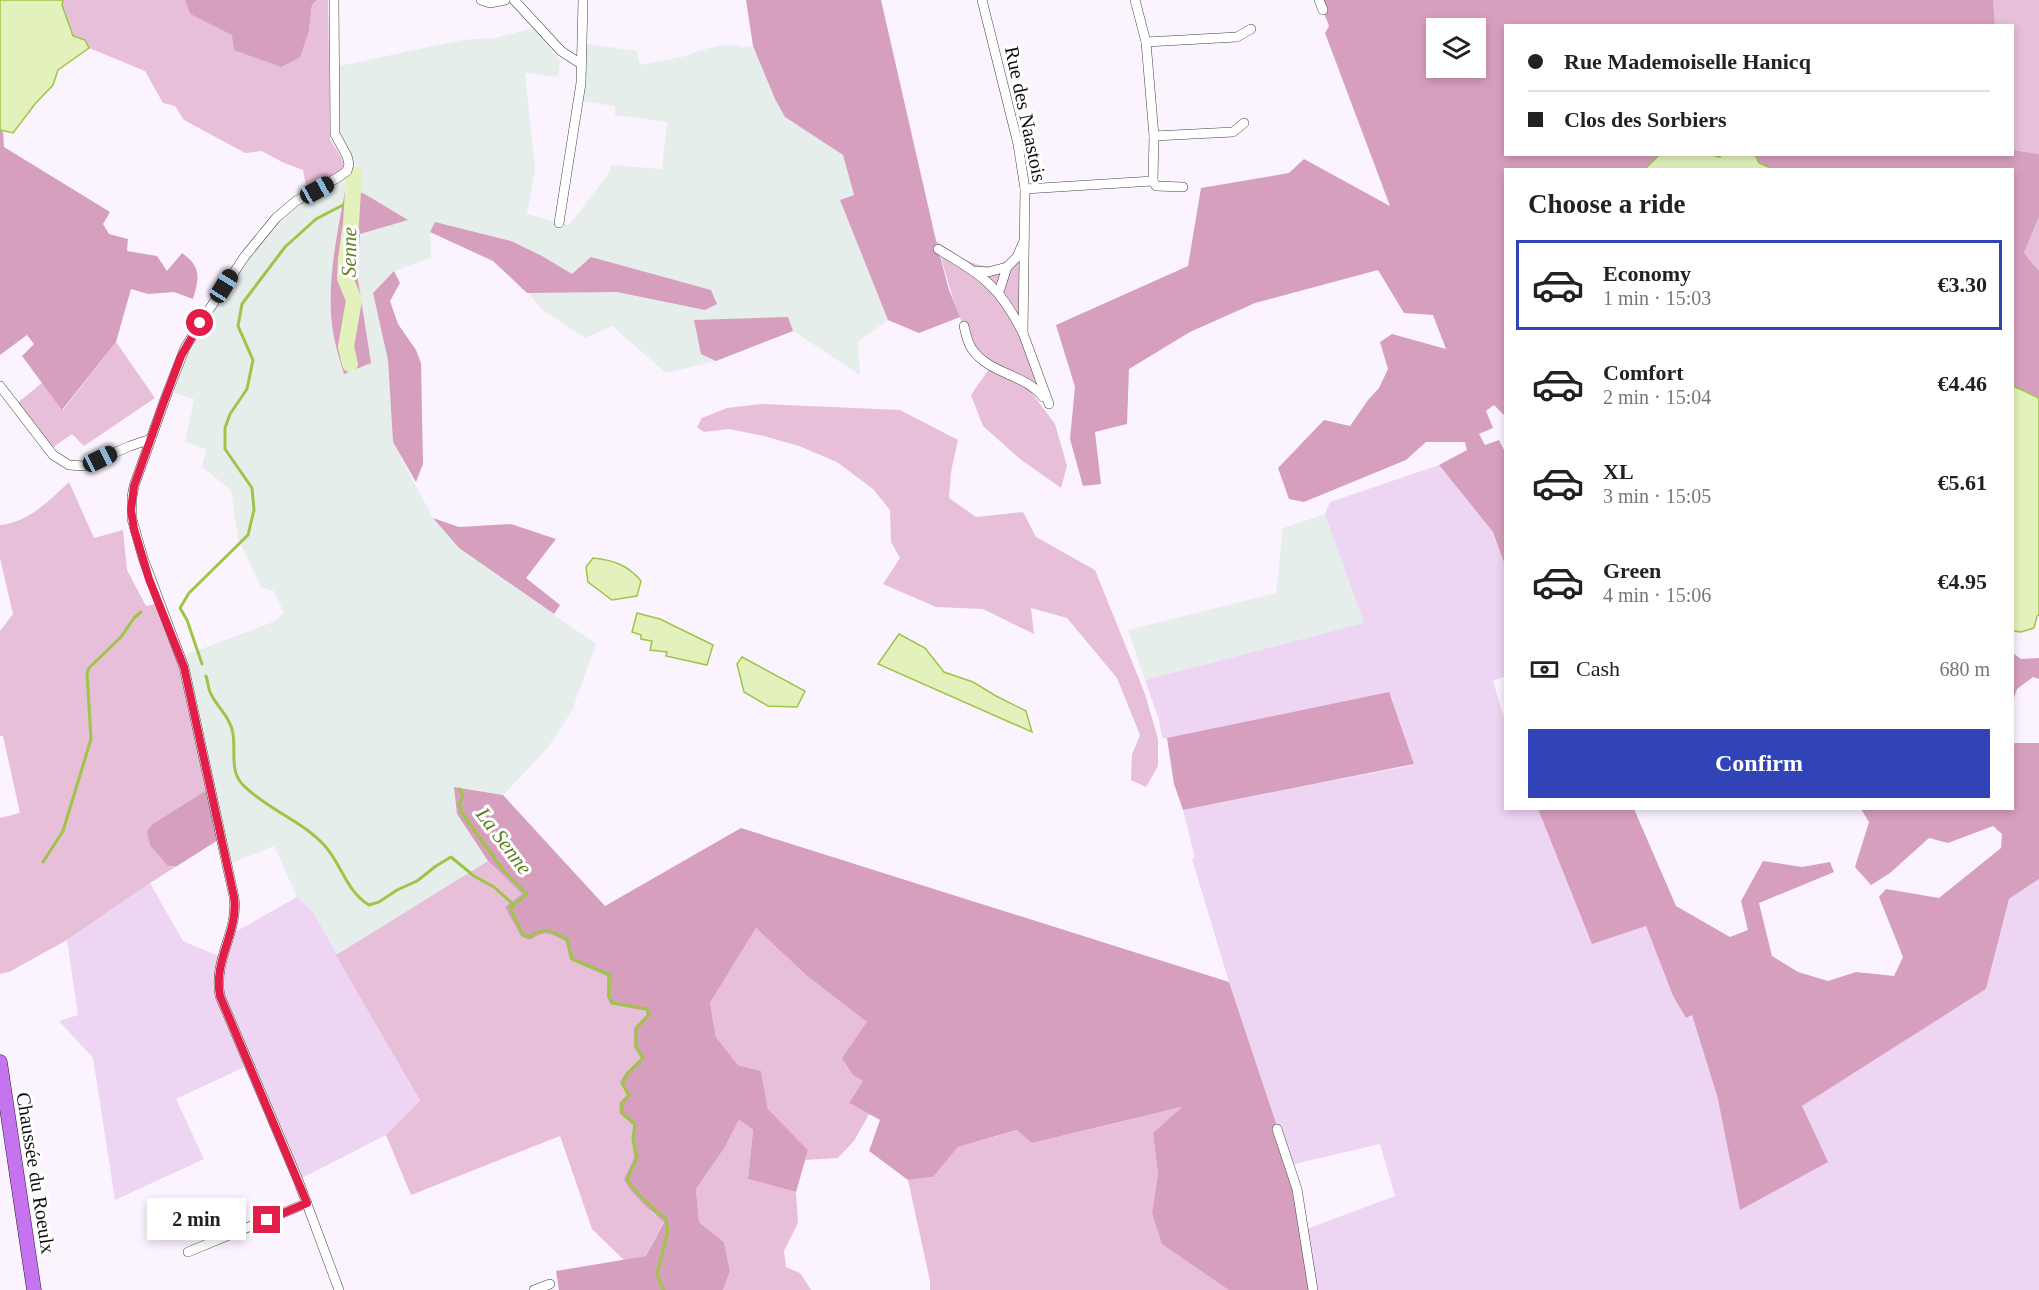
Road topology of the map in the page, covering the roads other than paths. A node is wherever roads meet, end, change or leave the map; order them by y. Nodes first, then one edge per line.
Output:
1 (334, 0) edge
2 (481, 0) edge
3 (505, 0) edge
4 (514, 0) edge
5 (583, 0) edge
6 (982, 0) edge
7 (1135, 0) edge
8 (1319, 0) edge
9 (1323, 10) dead end
10 (1251, 29) dead end
11 (1146, 42) junction
12 (581, 64) junction
13 (1245, 123) dead end
14 (1154, 136) junction
15 (1153, 181) junction
16 (1184, 187) dead end
17 (1025, 189) junction
18 (559, 223) dead end
19 (1025, 237) junction
20 (938, 249) dead end
21 (1007, 267) junction
22 (976, 272) junction
23 (999, 292) junction
24 (964, 326) dead end
25 (1023, 333) junction
26 (1036, 372) junction
27 (1022, 381) junction
28 (0, 386) edge
29 (150, 440) junction
30 (0, 1062) edge
31 (1277, 1129) dead end
32 (307, 1203) junction
33 (188, 1252) dead end
34 (550, 1284) dead end
35 (34, 1290) edge
36 (339, 1290) edge
37 (534, 1290) edge
38 (1313, 1290) edge

1 - 29 street
2 - 3 street
4 - 12 street
5 - 12 street
6 - 17 street, Rue des Naastois
7 - 11 street
8 - 9 street
10 - 11 street
11 - 14 street
12 - 18 street
13 - 14 street
14 - 15 street
15 - 16 street
15 - 17 street
17 - 19 street, Rue des Naastois
19 - 21 street, Rue des Naastois
19 - 25 street, Rue des Naastois
20 - 22 street, Rue des Naastois
21 - 22 street
21 - 23 street, Rue des Naastois
22 - 23 street, Rue des Naastois
23 - 25 street, Rue des Naastois
24 - 27 street, Rue des Naastois
25 - 26 street, Rue des Naastois
26 - 27 street
26 - 27 street, Rue des Naastois
28 - 29 street
29 - 32 street
30 - 35 main road, Chaussée du Roeulx
31 - 38 street
32 - 33 street
32 - 36 street
34 - 37 street

